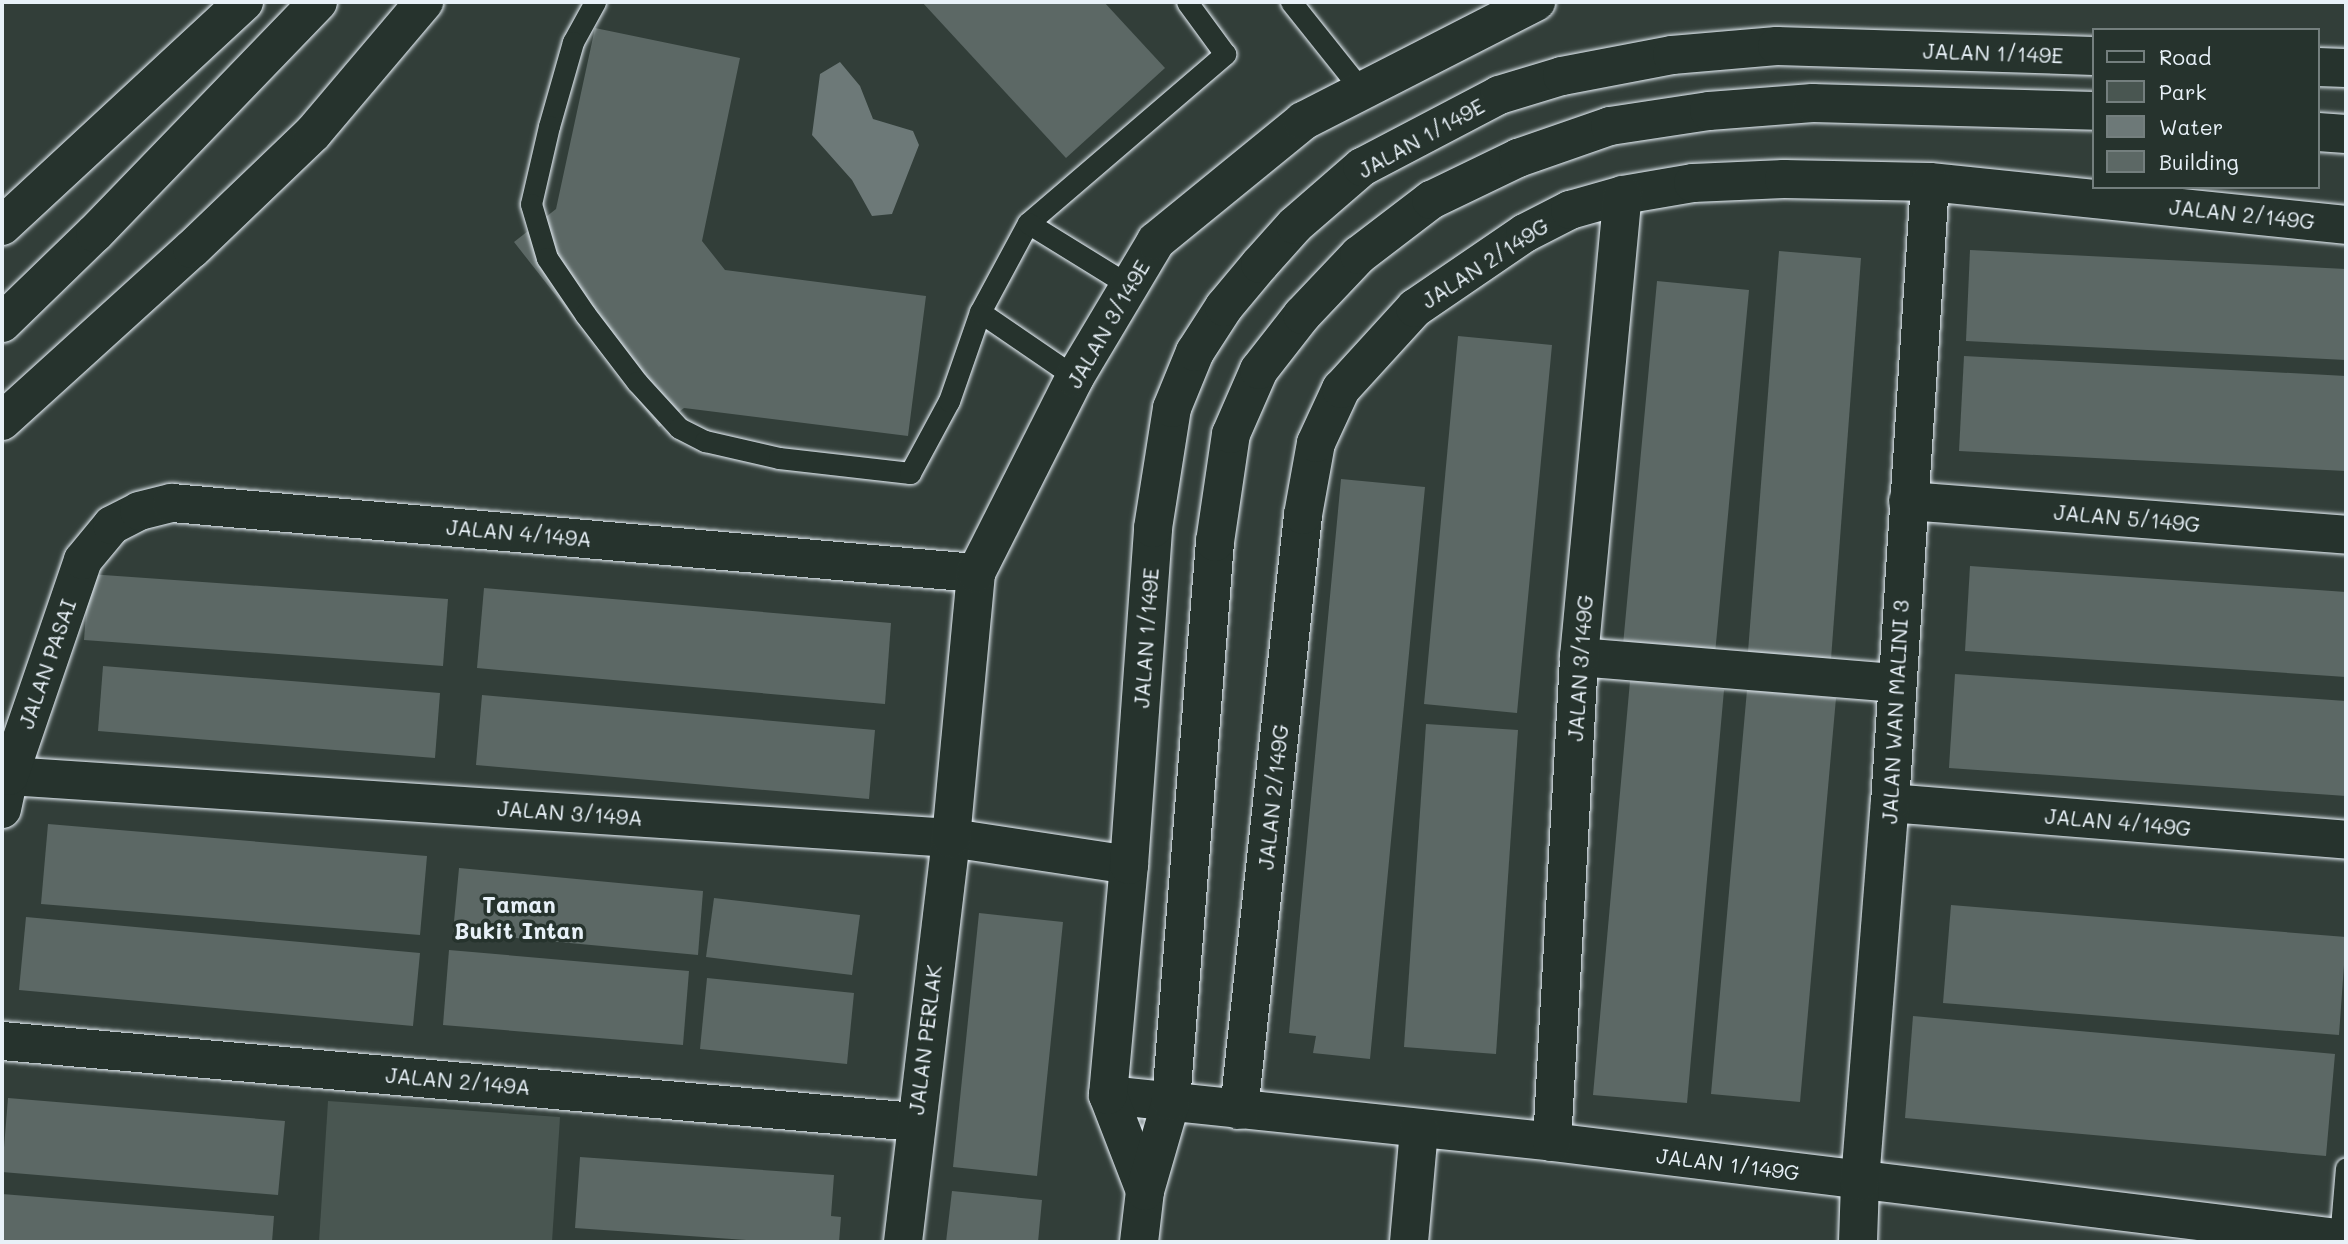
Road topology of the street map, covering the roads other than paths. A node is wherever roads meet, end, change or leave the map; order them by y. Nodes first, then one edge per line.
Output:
1 (244, 2) edge
2 (318, 2) edge
3 (424, 2) edge
4 (596, 2) edge
5 (1187, 2) edge
6 (1291, 2) edge
7 (1536, 2) edge
8 (2092, 56) edge
9 (2320, 67) edge
10 (2346, 68) edge
11 (1362, 90) junction
12 (2092, 111) edge
13 (2320, 132) edge
14 (2346, 134) edge
15 (1930, 183) junction
16 (1623, 195) junction
17 (1028, 223) junction
18 (2346, 225) edge
19 (2, 226) edge
20 (1130, 286) junction
21 (980, 312) junction
22 (2, 323) edge
23 (1075, 377) junction
24 (2, 421) edge
25 (1908, 500) junction
26 (2346, 536) edge
27 (83, 561) joint
28 (976, 572) junction
29 (1579, 657) junction
30 (1896, 682) junction
31 (5, 793) edge
32 (1890, 803) junction
33 (951, 838) junction
34 (2346, 840) edge
35 (1129, 865) junction
36 (2, 1041) edge
37 (1108, 1095) junction
38 (1171, 1101) junction
39 (1239, 1110) junction
40 (915, 1122) junction
41 (1419, 1129) junction
42 (1552, 1142) junction
43 (2346, 1168) edge
44 (1860, 1181) junction
45 (1145, 1191) junction
46 (2343, 1239) edge
47 (903, 1242) edge
48 (1139, 1242) edge
49 (1409, 1242) edge
50 (1858, 1242) edge

1 - 19 main road
2 - 22 main road
3 - 24 main road
4 - 21 lane
5 - 17 lane
6 - 11 lane
7 - 11 main road, JALAN 3/149E
8 - 35 main road, JALAN 1/149E
9 - 10 main road
11 - 20 main road, JALAN 3/149E
12 - 38 main road
13 - 14 main road
15 - 16 main road, JALAN 2/149G
15 - 18 main road, JALAN 2/149G
15 - 25 main road, JALAN WAN MALINI 3
16 - 29 main road, JALAN 3/149G
16 - 39 main road, JALAN 2/149G
17 - 20 lane
17 - 21 lane
20 - 23 main road, JALAN 3/149E
21 - 23 lane
23 - 28 main road, JALAN 3/149E
25 - 26 main road, JALAN 5/149G
25 - 30 main road, JALAN WAN MALINI 3
27 - 28 main road, JALAN 4/149A
27 - 31 main road, JALAN PASAI
28 - 33 main road, JALAN 3/149E
29 - 30 main road
29 - 42 main road, JALAN 3/149G
30 - 32 main road, JALAN WAN MALINI 3
31 - 33 main road, JALAN 3/149A
32 - 34 main road, JALAN 4/149G
32 - 44 main road, JALAN WAN MALINI 3
33 - 35 main road, JALAN 3/149A
33 - 40 main road, JALAN PERLAK
35 - 37 main road, JALAN 1/149E
36 - 40 main road, JALAN 2/149A
37 - 38 main road, JALAN 1/149G
37 - 45 main road
38 - 39 main road, JALAN 1/149G
38 - 45 main road
39 - 41 main road, JALAN 1/149G
40 - 47 main road, JALAN PERLAK
41 - 42 main road, JALAN 1/149G
41 - 49 main road
42 - 44 main road, JALAN 1/149G
43 - 46 lane
44 - 46 main road, JALAN 1/149G
44 - 50 main road, JALAN WAN MALINI 3
45 - 48 main road

